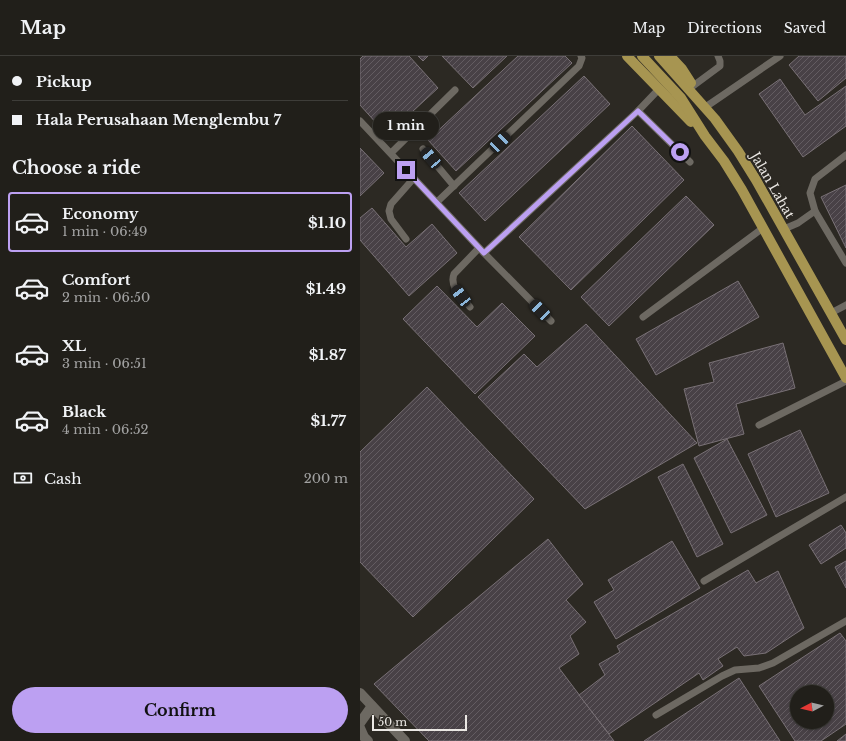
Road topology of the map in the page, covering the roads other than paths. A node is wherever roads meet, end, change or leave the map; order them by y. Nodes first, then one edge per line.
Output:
1 (581, 56) edge
2 (627, 56) edge
3 (642, 56) edge
4 (659, 56) edge
5 (670, 56) edge
6 (718, 56) edge
7 (780, 56) edge
8 (693, 86) junction
9 (659, 89) junction
10 (455, 90) dead end
11 (707, 106) junction
12 (638, 111) junction
13 (715, 118) junction
14 (360, 120) edge
15 (705, 136) junction
16 (423, 149) dead end
17 (391, 153) junction
18 (846, 155) edge
19 (690, 162) dead end
20 (414, 178) junction
21 (454, 186) junction
22 (437, 202) junction
23 (815, 211) junction
24 (763, 228) junction
25 (784, 230) junction
26 (406, 239) dead end
27 (482, 250) junction
28 (846, 263) edge
29 (846, 305) edge
30 (470, 307) dead end
31 (831, 313) junction
32 (643, 317) dead end
33 (551, 321) dead end
34 (846, 340) edge
35 (846, 380) edge
36 (759, 425) dead end
37 (846, 497) edge
38 (704, 582) dead end
39 (846, 621) edge
40 (360, 694) edge
41 (372, 706) junction
42 (656, 715) dead end
43 (360, 723) edge
44 (360, 728) edge
45 (368, 741) edge
46 (405, 741) edge

1 - 21 lane
2 - 9 main road
3 - 15 main road
4 - 13 main road, Jalan Lahat
5 - 8 main road
6 - 8 lane
7 - 11 lane
8 - 11 main road
9 - 12 lane
9 - 15 main road
10 - 17 lane
11 - 13 main road
12 - 19 lane
12 - 27 lane
13 - 25 main road, Jalan Lahat
14 - 17 lane
15 - 24 main road
16 - 21 lane
17 - 20 lane
18 - 23 lane
20 - 22 lane
20 - 26 lane
21 - 22 lane
22 - 27 lane
23 - 25 lane
23 - 28 lane
24 - 32 lane
24 - 35 main road
25 - 31 main road, Jalan Lahat
27 - 30 lane
27 - 33 lane
29 - 31 lane
31 - 34 main road, Jalan Lahat
35 - 36 lane
37 - 38 lane
39 - 42 lane
40 - 41 street
41 - 43 street
41 - 46 street
44 - 45 street

